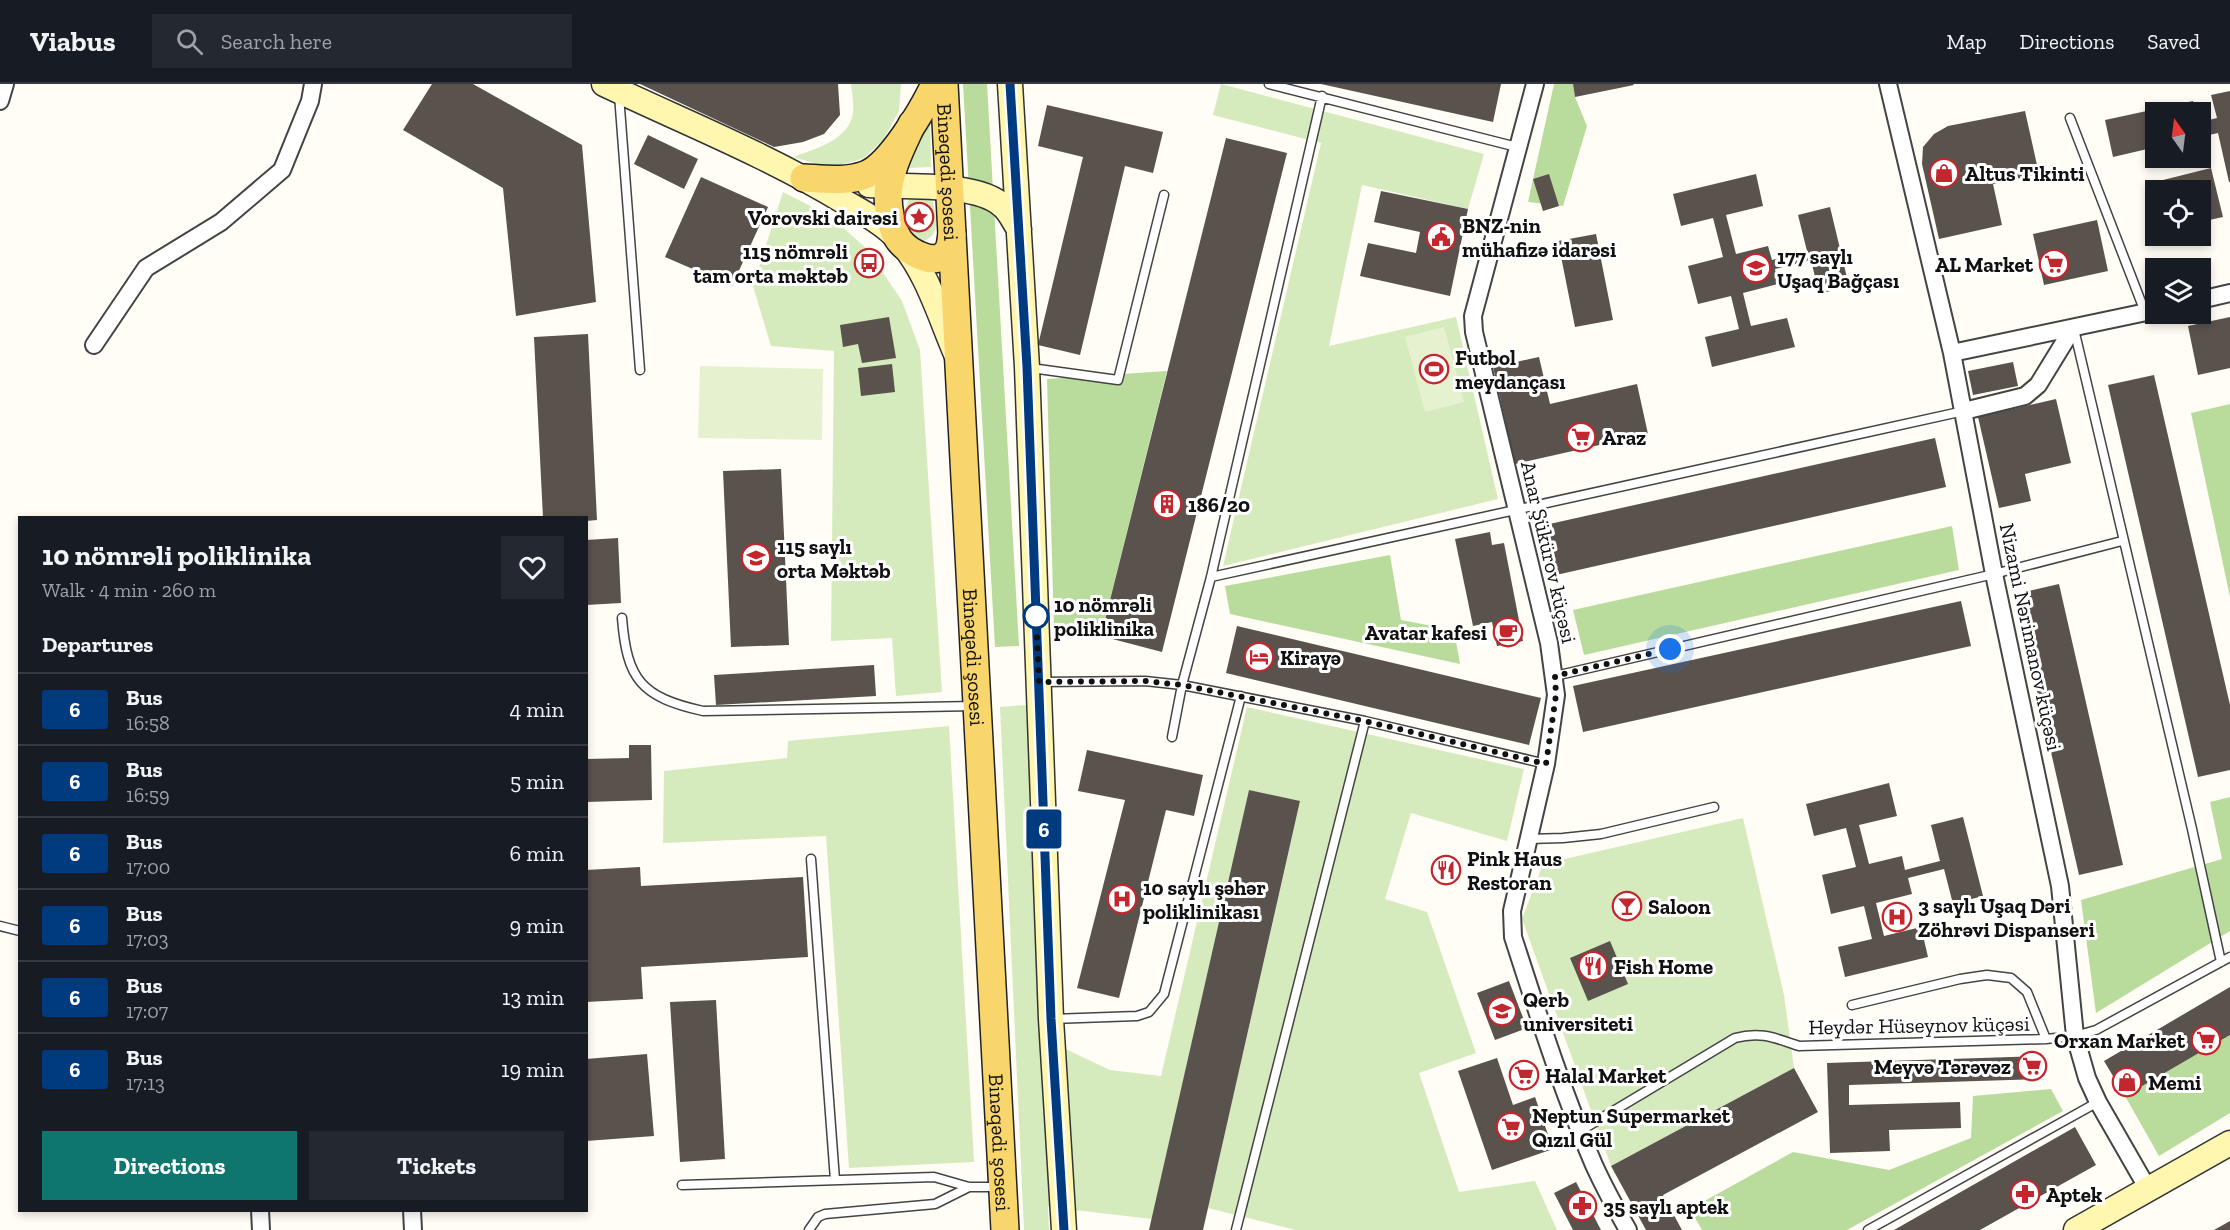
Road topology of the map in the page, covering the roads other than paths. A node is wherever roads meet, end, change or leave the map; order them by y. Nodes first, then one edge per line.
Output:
1 (5, 84) edge
2 (313, 84) edge
3 (935, 84) edge
4 (944, 84) edge
5 (1010, 84) edge
6 (1269, 84) edge
7 (1534, 84) edge
8 (1888, 84) edge
9 (611, 88) edge
10 (1322, 96) junction
11 (0, 100) edge
12 (2070, 118) dead end
13 (912, 124) junction
14 (1517, 147) junction
15 (804, 178) junction
16 (889, 186) junction
17 (938, 187) junction
18 (1164, 195) dead end
19 (896, 229) junction
20 (1019, 230) junction
21 (952, 234) junction
22 (2230, 293) edge
23 (2211, 297) edge
24 (2145, 299) edge
25 (2145, 312) edge
26 (2073, 328) junction
27 (94, 345) dead end
28 (1952, 353) junction
29 (960, 362) junction
30 (1027, 367) junction
31 (640, 370) dead end
32 (1964, 411) junction
33 (1517, 511) junction
34 (2122, 542) junction
35 (1994, 574) junction
36 (1211, 577) junction
37 (622, 618) dead end
38 (1555, 676) junction
39 (1039, 682) junction
40 (1182, 685) junction
41 (1240, 696) junction
42 (976, 706) junction
43 (1365, 721) junction
44 (1172, 737) dead end
45 (1546, 764) junction
46 (1714, 807) dead end
47 (1528, 839) junction
48 (811, 859) dead end
49 (0, 926) edge
50 (18, 930) edge
51 (2230, 957) edge
52 (2221, 962) junction
53 (1852, 1005) dead end
54 (1051, 1019) junction
55 (2075, 1036) junction
56 (2046, 1039) junction
57 (2098, 1102) junction
58 (1581, 1131) junction
59 (2230, 1143) edge
60 (835, 1180) junction
61 (682, 1185) dead end
62 (969, 1187) junction
63 (1002, 1187) junction
64 (2148, 1189) junction
65 (260, 1212) edge
66 (412, 1212) edge
67 (261, 1230) edge
68 (413, 1230) edge
69 (809, 1230) edge
70 (1005, 1230) edge
71 (1064, 1230) edge
72 (1236, 1230) edge
73 (1628, 1230) edge
74 (1868, 1230) edge
75 (2076, 1230) edge

1 - 11 street
2 - 27 street
3 - 13 main road
4 - 17 main road, Binəqədi şosesi
5 - 20 street
6 - 10 lane
7 - 14 street, Anar Şükürov küçəsi
8 - 28 street, Nizami Nərimanov küçəsi
9 - 15 street
9 - 31 lane
10 - 14 lane
10 - 36 lane
12 - 24 lane
13 - 15 main road
13 - 16 main road
14 - 33 street, Anar Şükürov küçəsi
15 - 16 street
15 - 19 street
16 - 17 street
16 - 19 main road
17 - 19 street
17 - 20 street
17 - 21 main road, Binəqədi şosesi
18 - 30 lane
19 - 21 main road
19 - 29 street
20 - 30 street
21 - 29 main road, Binəqədi şosesi
22 - 23 street
25 - 26 street
26 - 28 street
26 - 32 street
26 - 34 lane
28 - 32 street, Nizami Nərimanov küçəsi
29 - 42 main road, Binəqədi şosesi
30 - 39 street
32 - 33 lane
32 - 35 street, Nizami Nərimanov küçəsi
33 - 36 lane
33 - 38 street, Anar Şükürov küçəsi
34 - 35 lane
34 - 52 lane
35 - 38 lane
35 - 55 street, Nizami Nərimanov küçəsi
36 - 40 lane
37 - 42 lane
38 - 45 street, Anar Şükürov küçəsi
39 - 40 lane
39 - 54 street
40 - 41 lane
40 - 44 lane
41 - 43 lane
41 - 54 lane
42 - 63 main road, Binəqədi şosesi
43 - 45 lane
43 - 72 lane
45 - 47 street, Anar Şükürov küçəsi
46 - 47 lane
47 - 58 street, Anar Şükürov küçəsi
48 - 60 lane
49 - 50 lane
51 - 52 lane, Heydər Hüseynov küçəsi
52 - 55 lane, Heydər Hüseynov küçəsi
53 - 56 lane
54 - 71 street
55 - 56 lane, Heydər Hüseynov küçəsi
55 - 57 street, Nizami Nərimanov küçəsi
56 - 58 lane, Heydər Hüseynov küçəsi
57 - 64 street, Nizami Nərimanov küçəsi
57 - 74 lane
58 - 73 street, Anar Şükürov küçəsi
59 - 64 street
60 - 61 lane
60 - 62 lane
62 - 63 lane
62 - 69 lane
63 - 70 main road, Binəqədi şosesi
64 - 75 street
65 - 67 street
66 - 68 street

